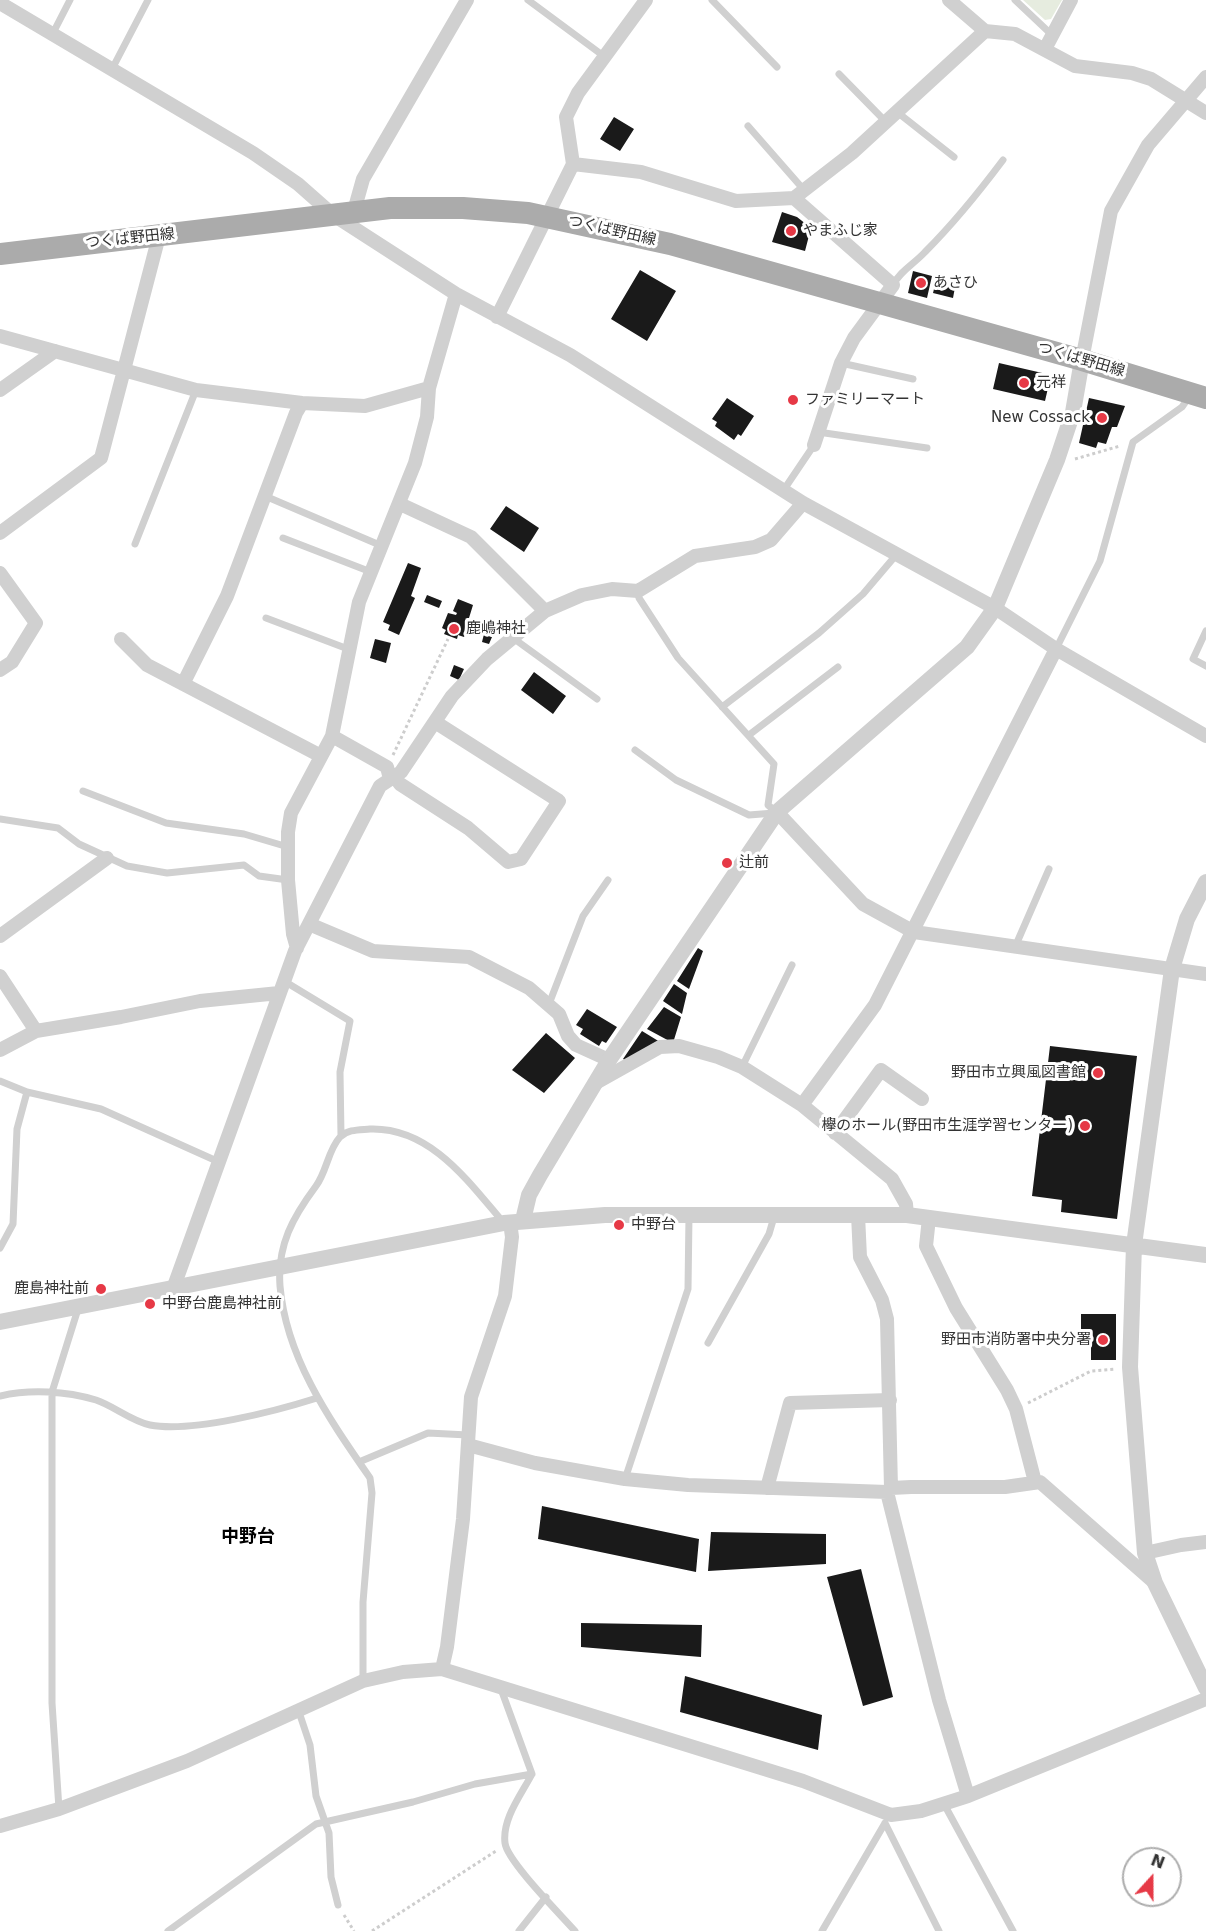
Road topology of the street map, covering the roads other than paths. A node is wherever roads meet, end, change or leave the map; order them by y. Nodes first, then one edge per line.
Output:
1 (70, 0) edge
2 (148, 0) edge
3 (467, 0) edge
4 (528, 0) edge
5 (646, 0) edge
6 (712, 0) edge
7 (949, 0) edge
8 (1015, 0) edge
9 (1071, 0) edge
10 (0, 3) edge
11 (985, 31) junction
12 (52, 35) junction
13 (1052, 35) junction
14 (1045, 49) junction
15 (605, 57) junction
16 (777, 67) dead end
17 (111, 70) junction
18 (839, 74) dead end
19 (1206, 77) edge
20 (1186, 99) junction
21 (1206, 113) edge
22 (891, 117) junction
23 (748, 126) dead end
24 (954, 157) dead end
25 (1003, 160) dead end
26 (573, 164) junction
27 (799, 194) junction
28 (343, 212) junction
29 (548, 217) junction
30 (159, 236) junction
31 (0, 254) edge
32 (456, 294) junction
33 (887, 294) junction
34 (497, 317) junction
35 (0, 336) edge
36 (55, 351) junction
37 (1082, 360) junction
38 (840, 363) junction
39 (125, 371) junction
40 (913, 379) dead end
41 (429, 388) junction
42 (0, 390) edge
43 (196, 390) junction
44 (1199, 396) edge
45 (302, 403) junction
46 (816, 439) junction
47 (927, 448) dead end
48 (783, 491) junction
49 (265, 496) junction
50 (803, 503) junction
51 (400, 504) junction
52 (0, 533) edge
53 (283, 538) dead end
54 (135, 544) dead end
55 (382, 546) junction
56 (897, 554) junction
57 (371, 572) junction
58 (0, 573) edge
59 (638, 591) junction
60 (995, 608) junction
61 (545, 611) junction
62 (266, 618) dead end
63 (1206, 631) edge
64 (121, 639) dead end
65 (513, 639) junction
66 (348, 649) junction
67 (1056, 649) junction
68 (1206, 666) edge
69 (838, 667) dead end
70 (0, 670) edge
71 (183, 684) junction
72 (597, 699) dead end
73 (722, 707) junction
74 (435, 722) junction
75 (749, 735) junction
76 (332, 736) junction
77 (1206, 736) edge
78 (635, 750) dead end
79 (321, 756) junction
80 (391, 775) junction
81 (84, 791) dead end
82 (777, 812) junction
83 (0, 819) edge
84 (288, 847) junction
85 (107, 858) junction
86 (1049, 869) dead end
87 (288, 880) junction
88 (608, 880) dead end
89 (1206, 882) edge
90 (309, 924) junction
91 (914, 932) junction
92 (0, 936) edge
93 (1015, 947) junction
94 (297, 948) junction
95 (792, 964) dead end
96 (1172, 969) junction
97 (1206, 975) edge
98 (0, 976) edge
99 (281, 987) junction
100 (549, 1004) junction
101 (36, 1031) junction
102 (0, 1050) edge
103 (609, 1060) junction
104 (742, 1067) junction
105 (0, 1081) edge
106 (594, 1084) junction
107 (27, 1092) junction
108 (922, 1099) dead end
109 (802, 1105) junction
110 (835, 1132) junction
111 (341, 1136) junction
112 (219, 1162) junction
113 (689, 1214) junction
114 (775, 1215) junction
115 (858, 1215) junction
116 (907, 1215) junction
117 (929, 1218) junction
118 (512, 1222) junction
119 (1134, 1245) junction
120 (0, 1246) edge
121 (1206, 1255) edge
122 (280, 1266) junction
123 (173, 1289) junction
124 (79, 1306) junction
125 (0, 1322) edge
126 (708, 1343) dead end
127 (52, 1392) junction
128 (0, 1396) edge
129 (317, 1398) junction
130 (890, 1400) junction
131 (468, 1440) junction
132 (359, 1462) junction
133 (625, 1479) junction
134 (1035, 1482) junction
135 (767, 1488) junction
136 (889, 1490) junction
137 (1206, 1542) edge
138 (1145, 1553) junction
139 (1155, 1583) junction
140 (442, 1669) junction
141 (363, 1681) junction
142 (1206, 1688) edge
143 (501, 1689) junction
144 (1206, 1699) edge
145 (299, 1712) junction
146 (532, 1774) junction
147 (968, 1796) junction
148 (944, 1804) junction
149 (58, 1809) junction
150 (888, 1819) junction
151 (324, 1823) junction
152 (0, 1826) edge
153 (546, 1897) junction
154 (338, 1905) road end
155 (168, 1931) edge
156 (519, 1931) edge
157 (575, 1931) edge
158 (822, 1931) edge
159 (939, 1931) edge
160 (1013, 1931) edge

1 - 12 lane
2 - 17 lane
3 - 28 street
4 - 15 lane
5 - 15 street
6 - 16 lane
7 - 11 street
8 - 13 lane
9 - 13 street
10 - 12 street
11 - 14 street
11 - 22 street
12 - 17 street
13 - 14 street
14 - 20 street
15 - 26 street
17 - 28 street
18 - 22 lane
19 - 20 street
20 - 21 street
20 - 37 street
22 - 24 lane
22 - 27 street
23 - 27 lane
25 - 33 lane
26 - 27 street
26 - 29 street
27 - 33 street
28 - 29 main road, つくば野田線
28 - 30 main road, つくば野田線
28 - 32 street
29 - 33 main road, つくば野田線
29 - 34 street
30 - 31 main road, つくば野田線
30 - 39 street
32 - 34 street
32 - 41 street
33 - 37 main road, つくば野田線
33 - 38 street
34 - 48 street
35 - 36 street
36 - 39 street
36 - 42 street
37 - 44 main road, つくば野田線
37 - 60 street
38 - 40 lane
38 - 46 street
39 - 43 street
39 - 52 street
41 - 45 street
41 - 51 street
43 - 45 street
43 - 54 lane
44 - 67 lane
45 - 49 street
46 - 47 lane
46 - 48 lane
48 - 50 street
49 - 55 lane
49 - 71 street
50 - 56 street
50 - 59 street
51 - 55 street
51 - 61 street
53 - 57 lane
55 - 57 street
56 - 60 street
56 - 73 lane
57 - 66 street
58 - 70 street
59 - 61 street
59 - 73 lane
60 - 67 street
60 - 82 street
61 - 65 street
62 - 66 lane
63 - 68 lane
64 - 71 street
65 - 72 lane
65 - 74 street
66 - 76 street
67 - 77 street
67 - 91 street
69 - 75 lane
71 - 79 street
73 - 75 lane
74 - 80 street
74 - 80 street
75 - 82 lane
76 - 79 street
76 - 80 street
78 - 82 lane
79 - 84 street
80 - 90 street
81 - 84 lane
82 - 91 street
82 - 103 street
83 - 85 lane
84 - 87 street
85 - 87 lane
85 - 92 street
86 - 93 lane
87 - 94 street
88 - 100 lane
89 - 96 street
90 - 94 street
90 - 100 street
91 - 93 street
91 - 109 street
93 - 96 street
94 - 99 street
95 - 104 lane
96 - 97 street
96 - 119 street
98 - 101 street
99 - 101 street
99 - 111 lane
99 - 112 street
100 - 103 street
101 - 102 street
103 - 106 street
104 - 106 street
104 - 109 street
105 - 107 lane
106 - 118 street
107 - 112 lane
107 - 120 lane
108 - 110 street
109 - 110 street
110 - 116 street
111 - 118 lane
111 - 122 lane
112 - 123 street
113 - 114 street
113 - 118 street
113 - 133 lane
114 - 115 street
114 - 126 lane
115 - 116 street
115 - 130 street
116 - 117 street
117 - 119 street
117 - 134 street
118 - 122 street
118 - 131 street
119 - 121 street
119 - 138 street
122 - 123 street
122 - 129 lane
123 - 124 street
124 - 125 street
124 - 127 lane
127 - 128 lane
127 - 129 lane
127 - 149 lane
129 - 132 lane
130 - 135 street
130 - 136 street
131 - 132 lane
131 - 133 street
131 - 140 street
132 - 141 lane
133 - 135 street
134 - 136 street
134 - 139 street
135 - 136 street
136 - 147 street
137 - 138 street
138 - 139 street
139 - 142 street
140 - 141 street
140 - 143 street
141 - 145 street
143 - 146 lane
143 - 150 street
144 - 147 street
145 - 149 street
145 - 151 lane
146 - 151 lane
146 - 153 lane
147 - 148 street
148 - 150 street
148 - 160 lane
149 - 152 street
150 - 158 lane
150 - 159 lane
151 - 154 lane
151 - 155 lane
153 - 156 lane
153 - 157 lane

